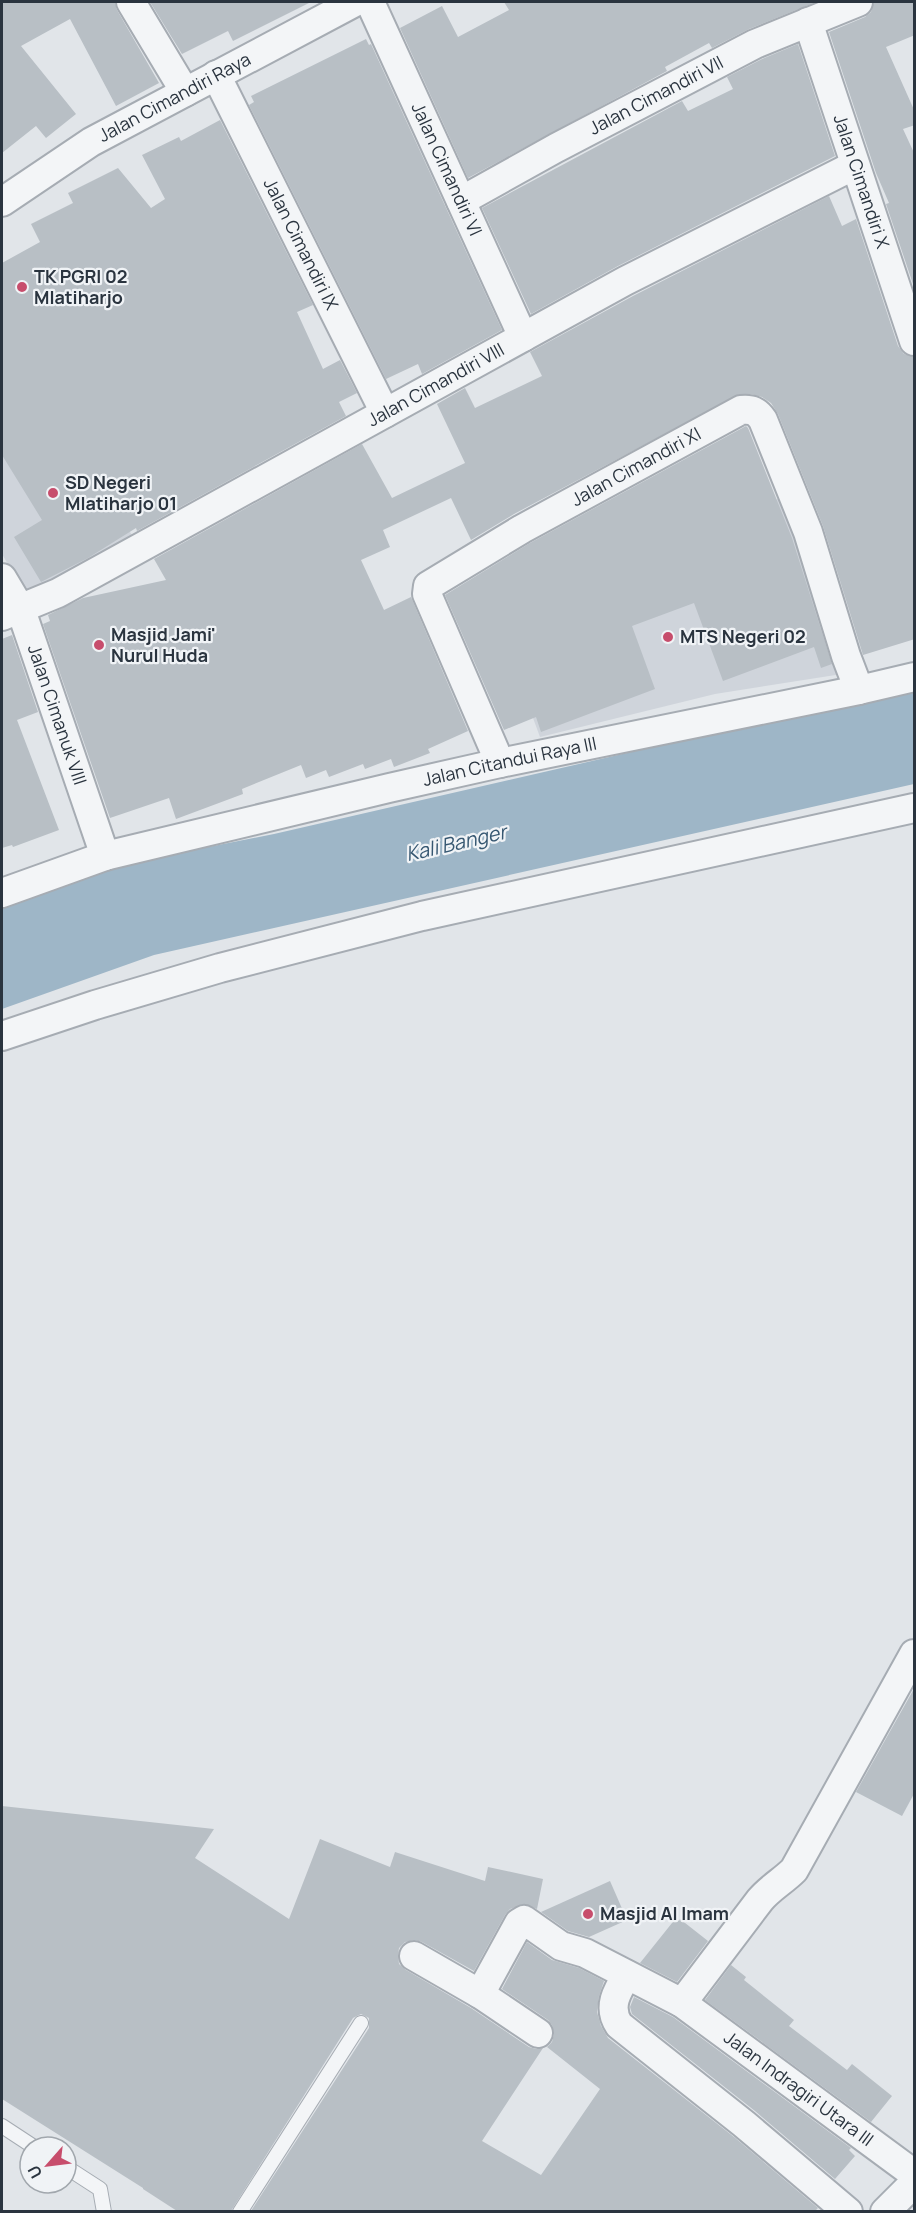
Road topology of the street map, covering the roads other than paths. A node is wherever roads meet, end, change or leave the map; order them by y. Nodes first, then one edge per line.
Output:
1 (131, 2) edge
2 (355, 2) edge
3 (370, 2) edge
4 (858, 2) edge
5 (808, 22) junction
6 (216, 75) junction
7 (185, 92) junction
8 (855, 165) junction
9 (5, 193) edge
10 (461, 201) junction
11 (523, 337) junction
12 (915, 341) edge
13 (385, 413) junction
14 (2, 578) edge
15 (11, 613) edge
16 (915, 677) edge
17 (859, 690) junction
18 (500, 762) junction
19 (915, 808) edge
20 (105, 856) junction
21 (2, 893) edge
22 (2, 1036) edge
23 (915, 1654) edge
24 (414, 1956) dead end
25 (627, 1975) junction
26 (480, 1994) junction
27 (682, 2003) junction
28 (361, 2023) dead end
29 (538, 2033) dead end
30 (2, 2126) edge
31 (18, 2136) edge
32 (915, 2174) edge
33 (78, 2175) edge
34 (915, 2183) edge
35 (104, 2211) edge
36 (240, 2211) edge
37 (848, 2211) edge
38 (885, 2211) edge

1 - 7 street
2 - 6 street, Jalan Cimandiri Raya
3 - 10 street, Jalan Cimandiri VI
4 - 5 street, Jalan Cimandiri VII
5 - 8 street, Jalan Cimandiri X
5 - 10 street, Jalan Cimandiri VII
6 - 7 street, Jalan Cimandiri Raya
6 - 13 street, Jalan Cimandiri IX
7 - 9 street, Jalan Cimandiri Raya
8 - 11 street, Jalan Cimandiri VIII
8 - 12 street, Jalan Cimandiri X
10 - 11 street, Jalan Cimandiri VI
11 - 13 street, Jalan Cimandiri VIII
13 - 15 street, Jalan Cimandiri VIII
14 - 15 street, Jalan Cimanuk VIII
15 - 20 street, Jalan Cimanuk VIII
16 - 17 street, Jalan Citandui Raya III
17 - 18 street, Jalan Citandui Raya III
17 - 18 street, Jalan Cimandiri XI
18 - 20 street, Jalan Citandui Raya III
19 - 22 street
20 - 21 street, Jalan Citandui Raya III
23 - 27 street
24 - 26 street
25 - 26 street, Jalan Indragiri Utara III
25 - 27 street, Jalan Indragiri Utara III
25 - 37 street
26 - 29 street
27 - 32 street, Jalan Indragiri Utara III
28 - 36 lane
30 - 31 lane
33 - 35 lane
34 - 38 street

